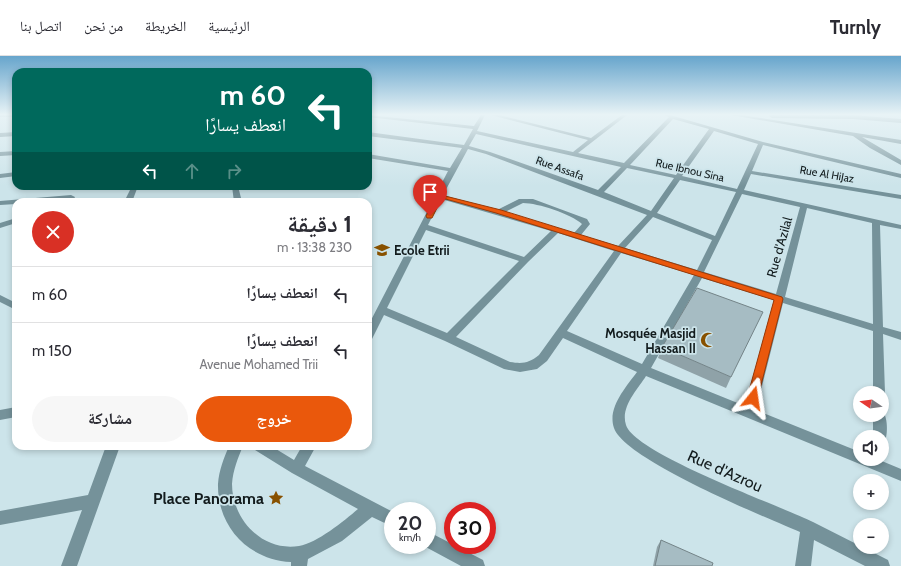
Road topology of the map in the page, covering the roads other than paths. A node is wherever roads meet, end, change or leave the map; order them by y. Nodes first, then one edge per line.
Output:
1 (402, 139) edge
2 (471, 139) edge
3 (513, 139) edge
4 (588, 139) edge
5 (652, 139) edge
6 (705, 139) edge
7 (746, 139) edge
8 (860, 139) edge
9 (880, 139) edge
10 (593, 140) joint
11 (901, 142) edge
12 (761, 143) junction
13 (466, 148) junction
14 (12, 153) edge
15 (575, 153) junction
16 (0, 154) edge
17 (372, 157) edge
18 (901, 163) edge
19 (626, 166) junction
20 (452, 170) junction
21 (749, 172) junction
22 (12, 174) edge
23 (0, 176) edge
24 (901, 176) edge
25 (678, 177) junction
26 (740, 191) junction
27 (599, 193) junction
28 (440, 196) junction
29 (901, 197) edge
30 (58, 198) edge
31 (68, 198) edge
32 (12, 202) edge
33 (0, 203) edge
34 (804, 206) junction
35 (498, 212) junction
36 (652, 214) junction
37 (876, 221) junction
38 (12, 222) edge
39 (0, 226) edge
40 (424, 227) junction
41 (901, 227) edge
42 (556, 230) junction
43 (576, 236) junction
44 (716, 239) junction
45 (619, 250) junction
46 (525, 260) junction
47 (699, 275) junction
48 (0, 298) edge
49 (778, 299) junction
50 (12, 305) edge
51 (382, 310) junction
52 (372, 329) edge
53 (878, 329) junction
54 (562, 333) junction
55 (901, 336) edge
56 (449, 338) junction
57 (644, 370) junction
58 (879, 386) edge
59 (749, 412) junction
60 (12, 413) edge
61 (0, 415) edge
62 (111, 450) edge
63 (234, 450) edge
64 (266, 450) edge
65 (306, 450) edge
66 (853, 456) edge
67 (885, 466) edge
68 (297, 469) junction
69 (901, 475) edge
70 (92, 501) junction
71 (370, 508) junction
72 (384, 515) edge
73 (0, 518) edge
74 (808, 528) junction
75 (436, 544) edge
76 (299, 560) edge
77 (69, 566) edge
78 (477, 566) edge
79 (803, 566) edge
80 (882, 566) edge

1 - 13 street, Rue Assafa
2 - 13 street
3 - 15 street, Rue Ibnou Sina
4 - 10 street
5 - 19 street
6 - 25 street
7 - 12 street
8 - 18 street
9 - 11 street
10 - 15 street
12 - 21 street, Rue d'Azrou
12 - 24 street
13 - 20 street
13 - 27 street, Rue Assafa
14 - 16 street
15 - 19 street, Rue Ibnou Sina
17 - 20 street
19 - 25 street, Rue Ibnou Sina
19 - 27 street
20 - 28 street
21 - 26 street, Rue d'Azrou
21 - 29 street, Rue Al HiJaz
22 - 23 street
25 - 26 street, Rue Ibnou Sina
25 - 36 street
26 - 34 street, Rue Ibnou Sina
26 - 44 street, Rue d'Azrou
27 - 36 street, Rue Assafa
28 - 35 street
28 - 40 street
30 - 31 street
32 - 33 street
34 - 37 street, Rue Ibnou Sina
34 - 49 street, Rue d'Azilal
35 - 42 street
35 - 43 street
36 - 44 street, Rue Assafa
36 - 45 street
37 - 41 street, Rue Ibnou Sina
37 - 53 street
38 - 39 street
40 - 46 street
40 - 51 street
42 - 43 street
42 - 46 street
43 - 45 street
44 - 47 street, Rue d'Azrou
45 - 47 street
45 - 54 street
46 - 56 street
47 - 49 street
47 - 57 street, Rue d'Azrou
48 - 50 street
49 - 53 street
49 - 59 street, Rue d'Azilal
51 - 52 street
51 - 56 street
53 - 55 street
53 - 58 street
54 - 56 street
54 - 57 street
57 - 59 street
57 - 74 street, Rue d'Azrou
59 - 66 street
60 - 61 street
62 - 70 street
63 - 76 street
64 - 68 street
65 - 68 street
67 - 69 street
68 - 71 street
70 - 73 street
70 - 77 street
71 - 72 street
71 - 76 street
74 - 79 street
74 - 80 street, Rue d'Azrou
75 - 78 street

